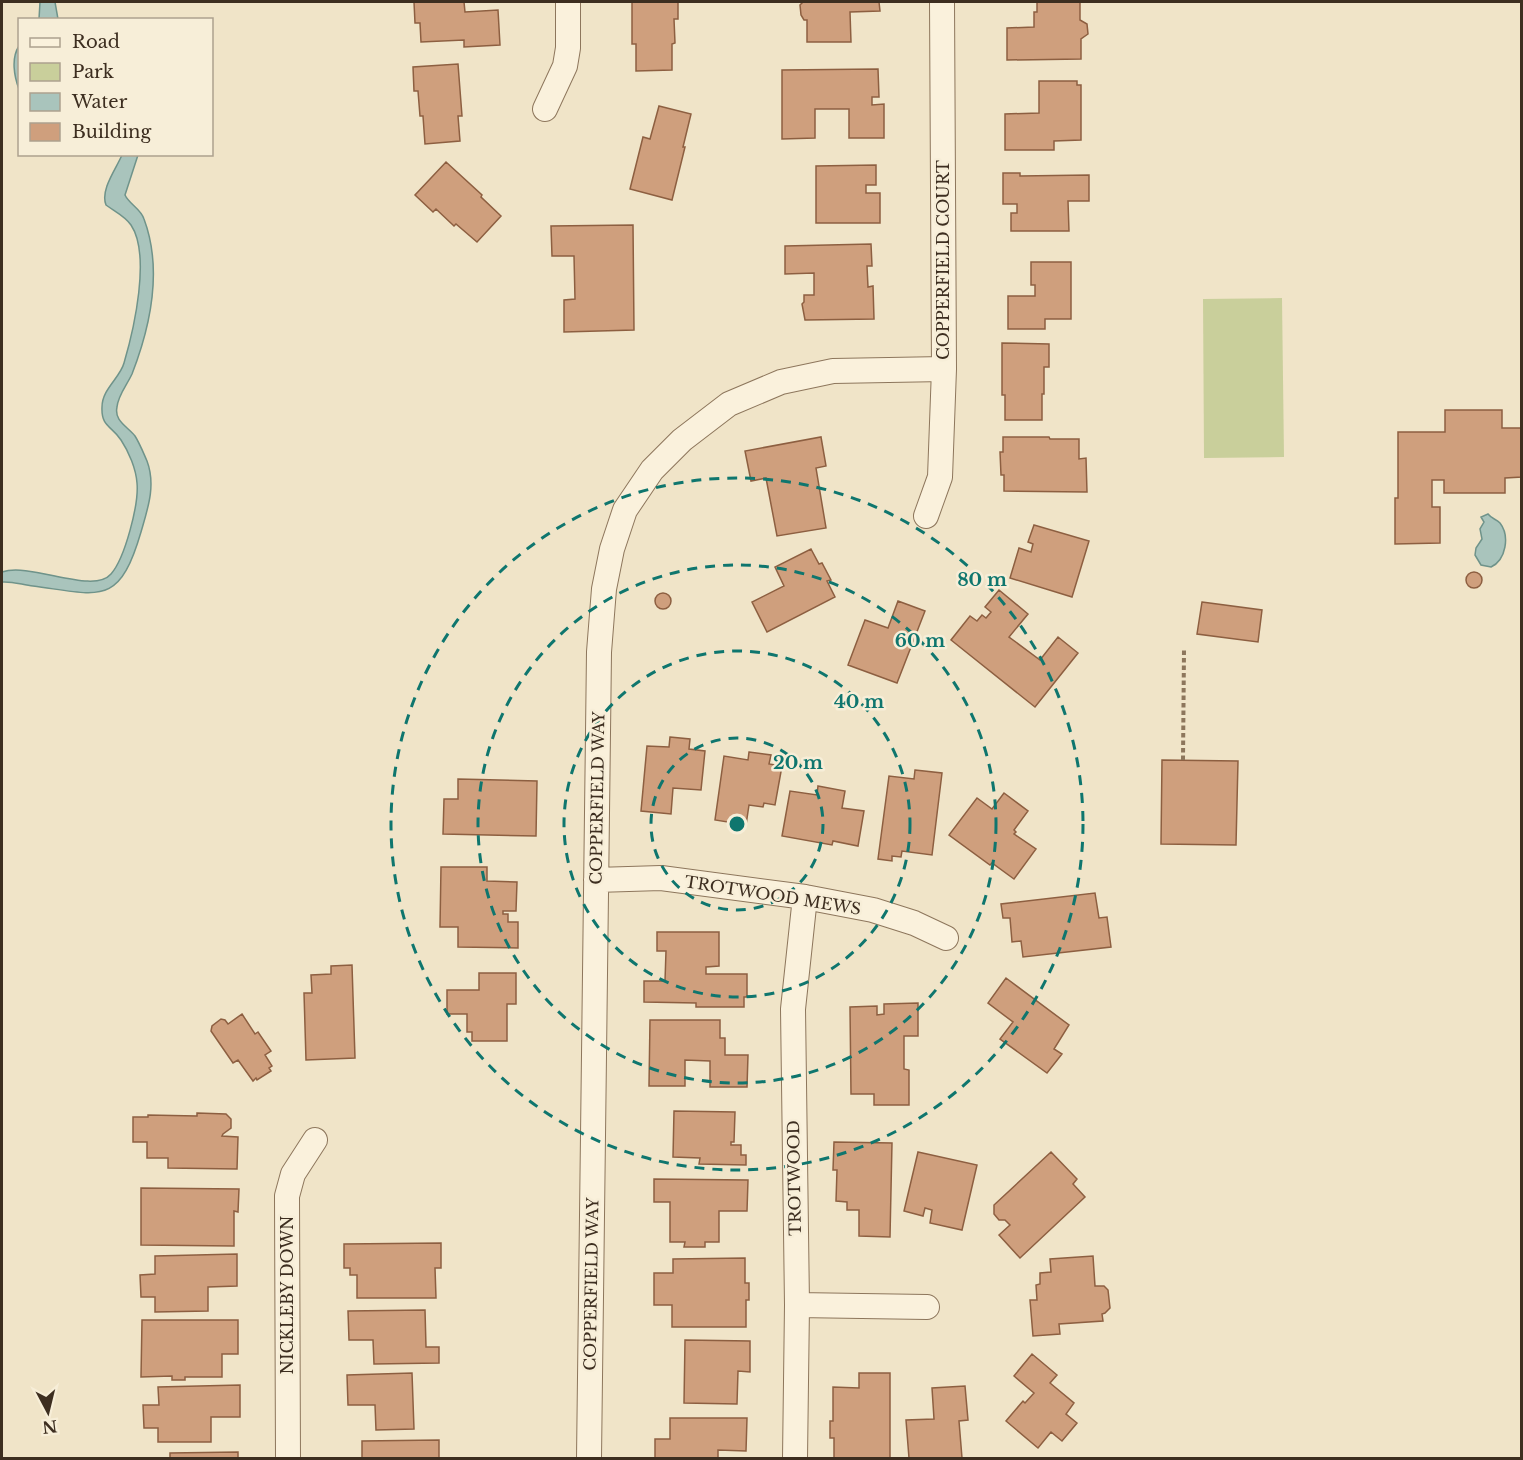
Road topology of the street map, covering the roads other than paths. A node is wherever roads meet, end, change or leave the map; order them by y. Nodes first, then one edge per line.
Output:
1 (568, 2) edge
2 (942, 2) edge
3 (545, 109) dead end
4 (944, 369) junction
5 (926, 516) dead end
6 (596, 880) junction
7 (805, 897) junction
8 (946, 938) dead end
9 (315, 1140) dead end
10 (797, 1305) junction
11 (927, 1307) dead end
12 (288, 1458) edge
13 (590, 1458) edge
14 (795, 1458) edge

1 - 3 street
2 - 4 street, COPPERFIELD COURT
4 - 5 street, COPPERFIELD COURT
4 - 6 street, COPPERFIELD WAY
6 - 7 street, TROTWOOD MEWS
6 - 13 street, COPPERFIELD WAY
7 - 8 street, TROTWOOD MEWS
7 - 10 street, TROTWOOD
9 - 12 street, NICKLEBY DOWN
10 - 11 street
10 - 14 street, TROTWOOD

